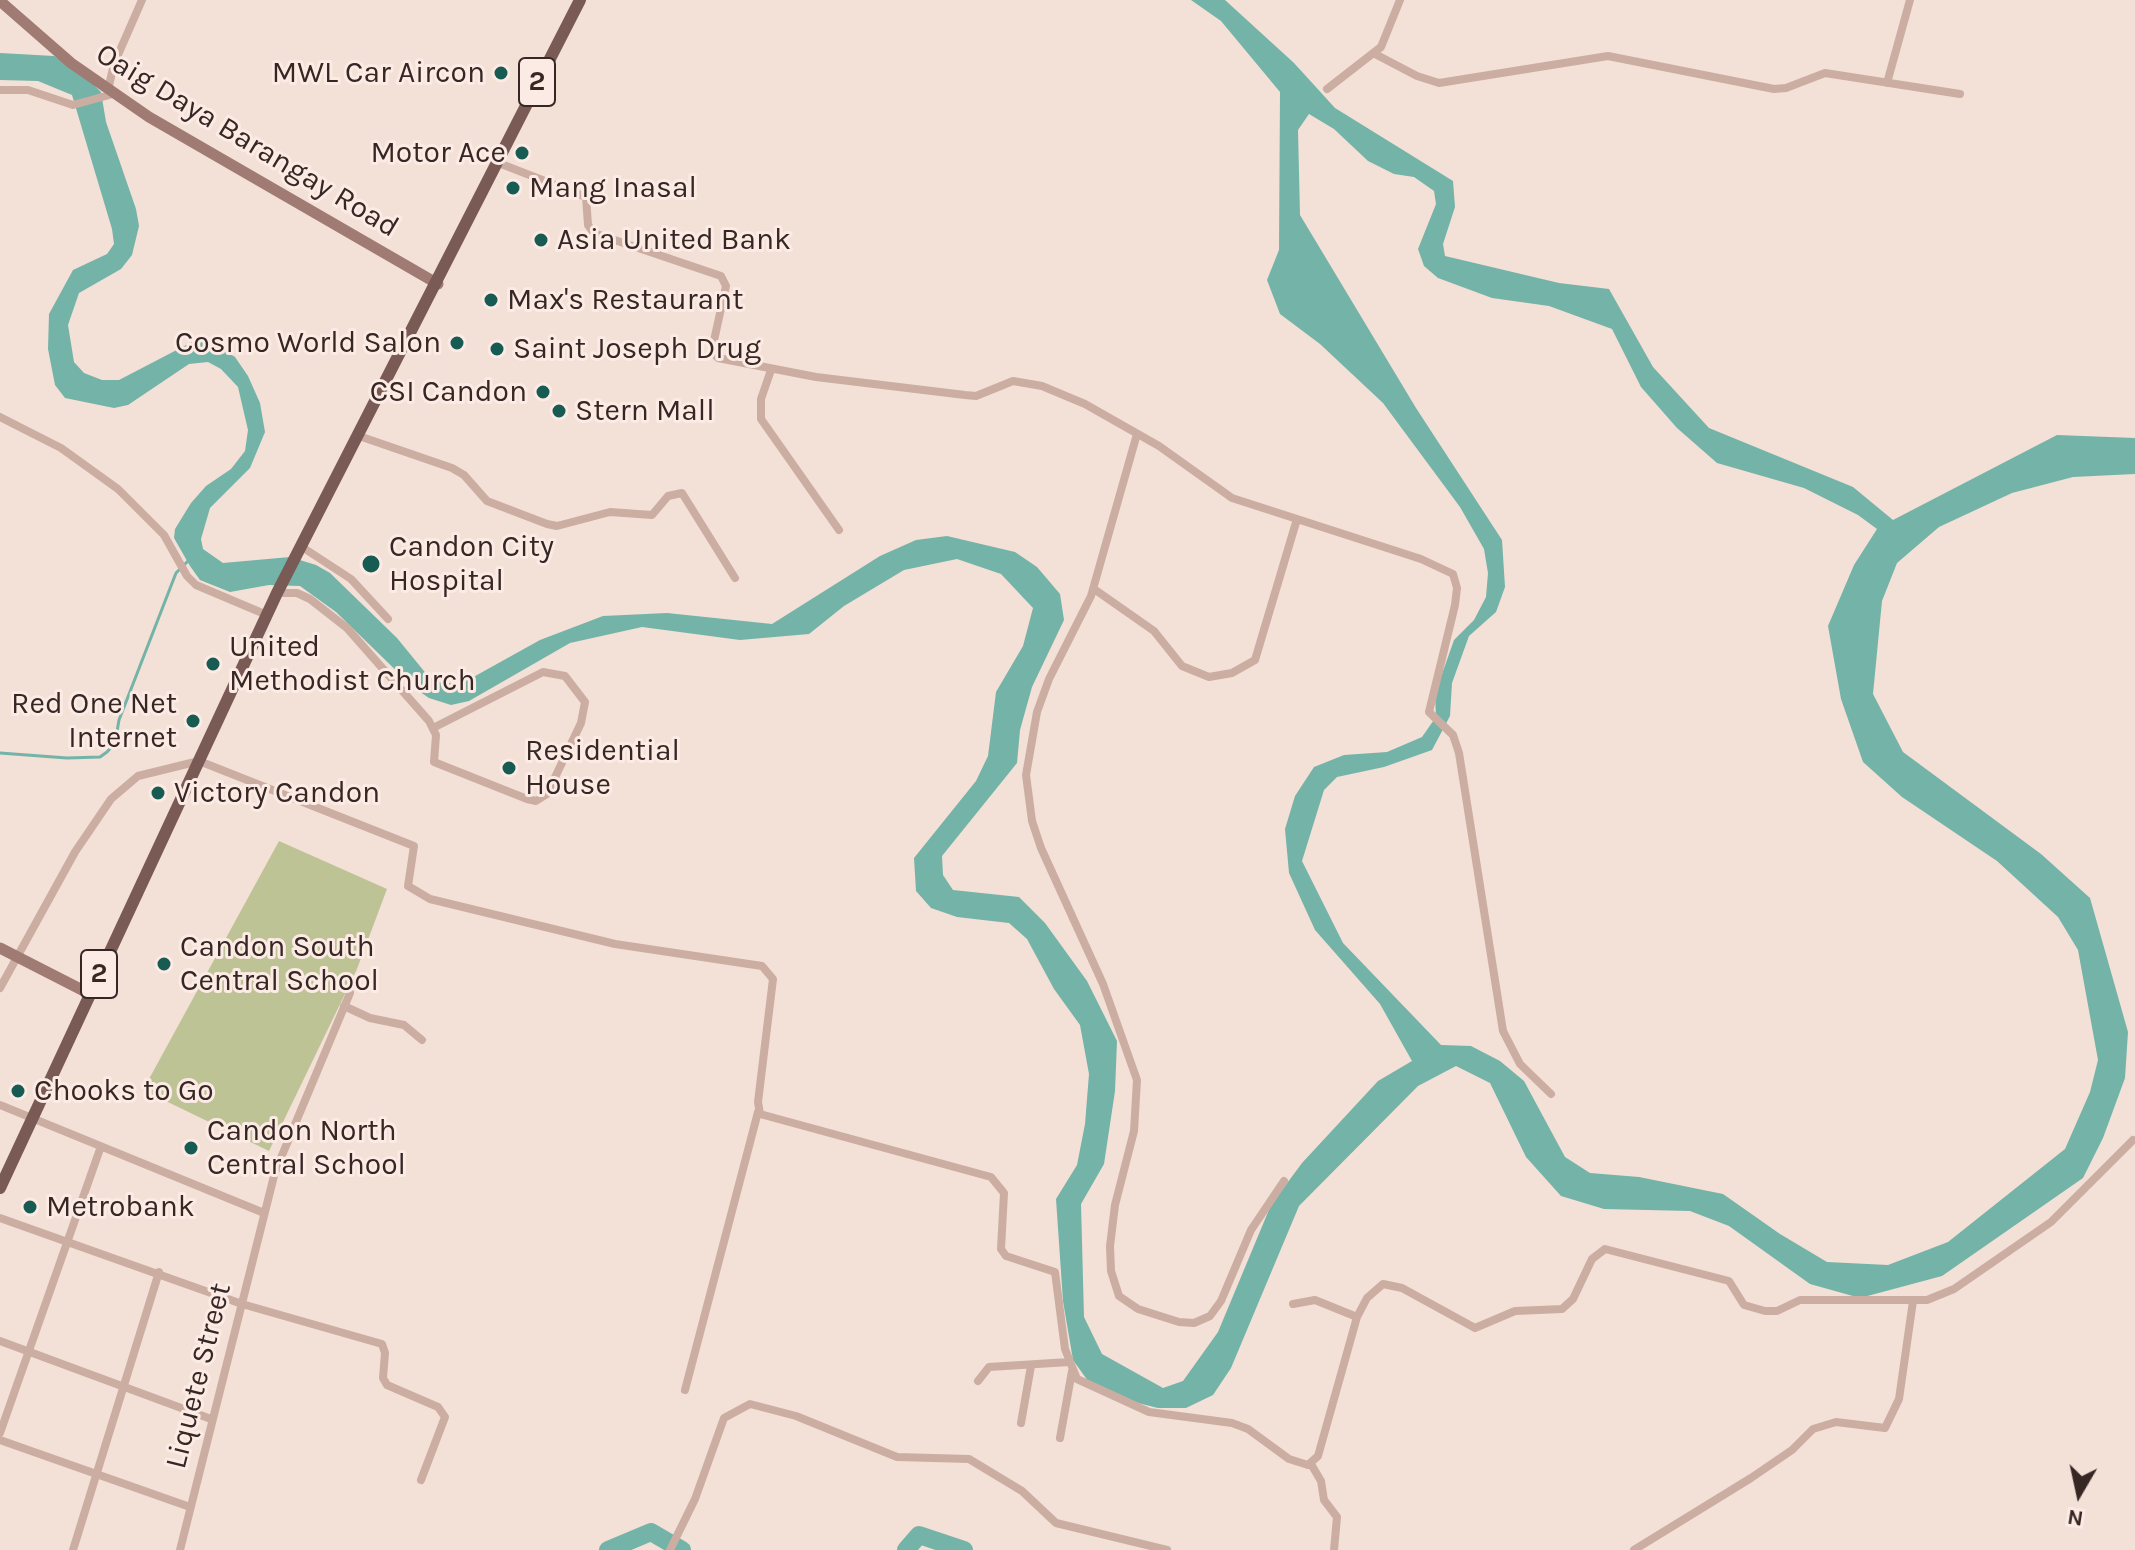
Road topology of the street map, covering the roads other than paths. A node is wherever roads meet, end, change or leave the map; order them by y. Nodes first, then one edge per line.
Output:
1 (142, 0) edge
2 (580, 0) edge
3 (1400, 0) edge
4 (1910, 0) edge
5 (0, 1) edge
6 (1375, 54) junction
7 (1887, 83) junction
8 (1327, 89) dead end
9 (0, 90) edge
10 (108, 94) junction
11 (1960, 94) dead end
12 (496, 162) junction
13 (438, 284) junction
14 (771, 370) junction
15 (0, 417) edge
16 (1137, 434) junction
17 (359, 436) junction
18 (1297, 519) junction
19 (839, 530) dead end
20 (300, 551) junction
21 (735, 578) dead end
22 (1094, 589) junction
23 (279, 591) junction
24 (267, 615) junction
25 (388, 619) dead end
26 (433, 728) junction
27 (199, 761) junction
28 (0, 948) edge
29 (17, 956) junction
30 (0, 988) edge
31 (350, 993) dead end
32 (90, 994) junction
33 (344, 1006) junction
34 (422, 1040) dead end
35 (1551, 1094) dead end
36 (0, 1105) edge
37 (758, 1112) junction
38 (30, 1119) junction
39 (2133, 1140) dead end
40 (100, 1149) junction
41 (1284, 1181) dead end
42 (0, 1188) edge
43 (264, 1213) junction
44 (0, 1218) edge
45 (67, 1241) junction
46 (159, 1272) junction
47 (1913, 1301) junction
48 (242, 1304) junction
49 (1293, 1304) dead end
50 (1357, 1317) junction
51 (0, 1341) edge
52 (27, 1353) junction
53 (1031, 1366) junction
54 (1070, 1367) junction
55 (978, 1381) dead end
56 (122, 1385) junction
57 (685, 1390) dead end
58 (211, 1419) junction
59 (1021, 1423) dead end
60 (0, 1433) edge
61 (1060, 1438) dead end
62 (0, 1440) edge
63 (1311, 1464) junction
64 (97, 1472) junction
65 (421, 1480) dead end
66 (190, 1507) junction
67 (670, 1549) edge
68 (73, 1550) edge
69 (180, 1550) edge
70 (1167, 1550) edge
71 (1334, 1550) edge
72 (1634, 1550) edge

1 - 10 street
2 - 12 main road, 2
3 - 6 street
4 - 7 street
5 - 10 street, Oaig Daya Barangay Road
6 - 7 street
6 - 8 street
7 - 11 street
9 - 10 street
10 - 13 street, Oaig Daya Barangay Road
12 - 13 main road, 2
12 - 14 street
13 - 17 main road, 2
14 - 16 street
14 - 19 street
15 - 24 street
16 - 18 street
16 - 22 street
17 - 20 main road, 2
17 - 21 street
18 - 22 street
18 - 35 street
20 - 23 main road, 2
20 - 25 street
22 - 41 street
23 - 24 main road, 2
23 - 26 street
24 - 27 main road, 2
26 - 26 street
27 - 29 street
27 - 32 main road, 2
27 - 37 street
28 - 29 street
29 - 30 street
29 - 32 street
31 - 33 street, Liquete Street
32 - 38 main road, 2
33 - 34 street
33 - 43 street, Liquete Street
36 - 38 street
37 - 54 street
37 - 57 street
38 - 40 street
38 - 42 main road, 2
39 - 47 street
40 - 43 street
40 - 45 street
43 - 48 street, Liquete Street
44 - 45 street
45 - 46 street
45 - 52 street
46 - 48 street
46 - 56 street
47 - 50 street
47 - 72 street
48 - 58 street, Liquete Street
48 - 65 street
49 - 50 street
50 - 63 street
51 - 52 street
52 - 56 street
52 - 60 street
53 - 54 street
53 - 55 street
53 - 59 street
54 - 61 street
54 - 63 street
56 - 58 street
56 - 64 street
58 - 66 street, Liquete Street
62 - 64 street
63 - 71 street
64 - 66 street
64 - 68 street
66 - 69 street, Liquete Street
67 - 70 street

